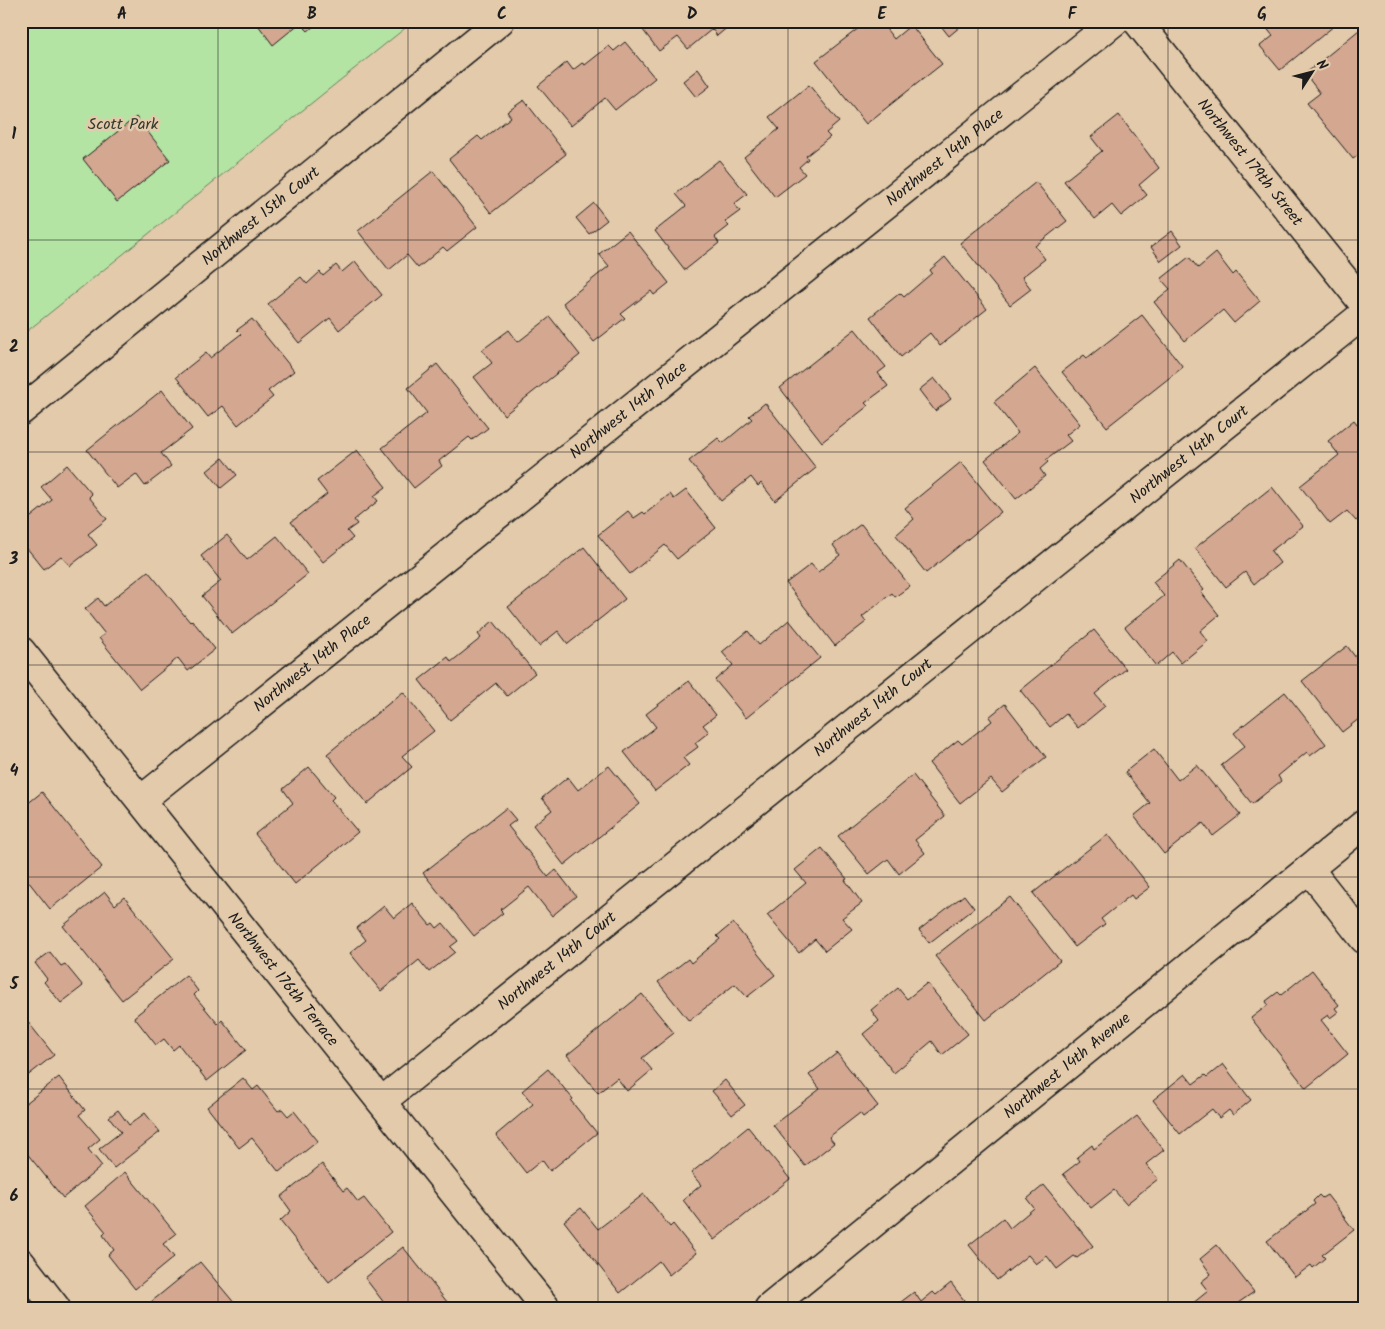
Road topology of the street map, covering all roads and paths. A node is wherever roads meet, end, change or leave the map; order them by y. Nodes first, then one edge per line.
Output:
1 (500, 21) edge
2 (1115, 21) edge
3 (1137, 21) edge
4 (1364, 304) edge
5 (1364, 314) edge
6 (21, 411) edge
7 (21, 651) edge
8 (141, 800) junction
9 (1364, 824) edge
10 (1309, 869) junction
11 (1364, 939) edge
12 (382, 1101) junction
13 (21, 1263) edge
14 (56, 1308) edge
15 (546, 1308) edge
16 (769, 1308) edge

1 - 6 street, Northwest 15th Court
2 - 8 street, Northwest 14th Place
3 - 4 street, Northwest 179th Street
5 - 12 street, Northwest 14th Court
7 - 8 street, Northwest 176th Terrace
8 - 12 street, Northwest 176th Terrace
9 - 10 street, Northwest 14th Avenue
10 - 11 street
10 - 16 street, Northwest 14th Avenue
12 - 15 street, Northwest 176th Terrace
13 - 14 street

